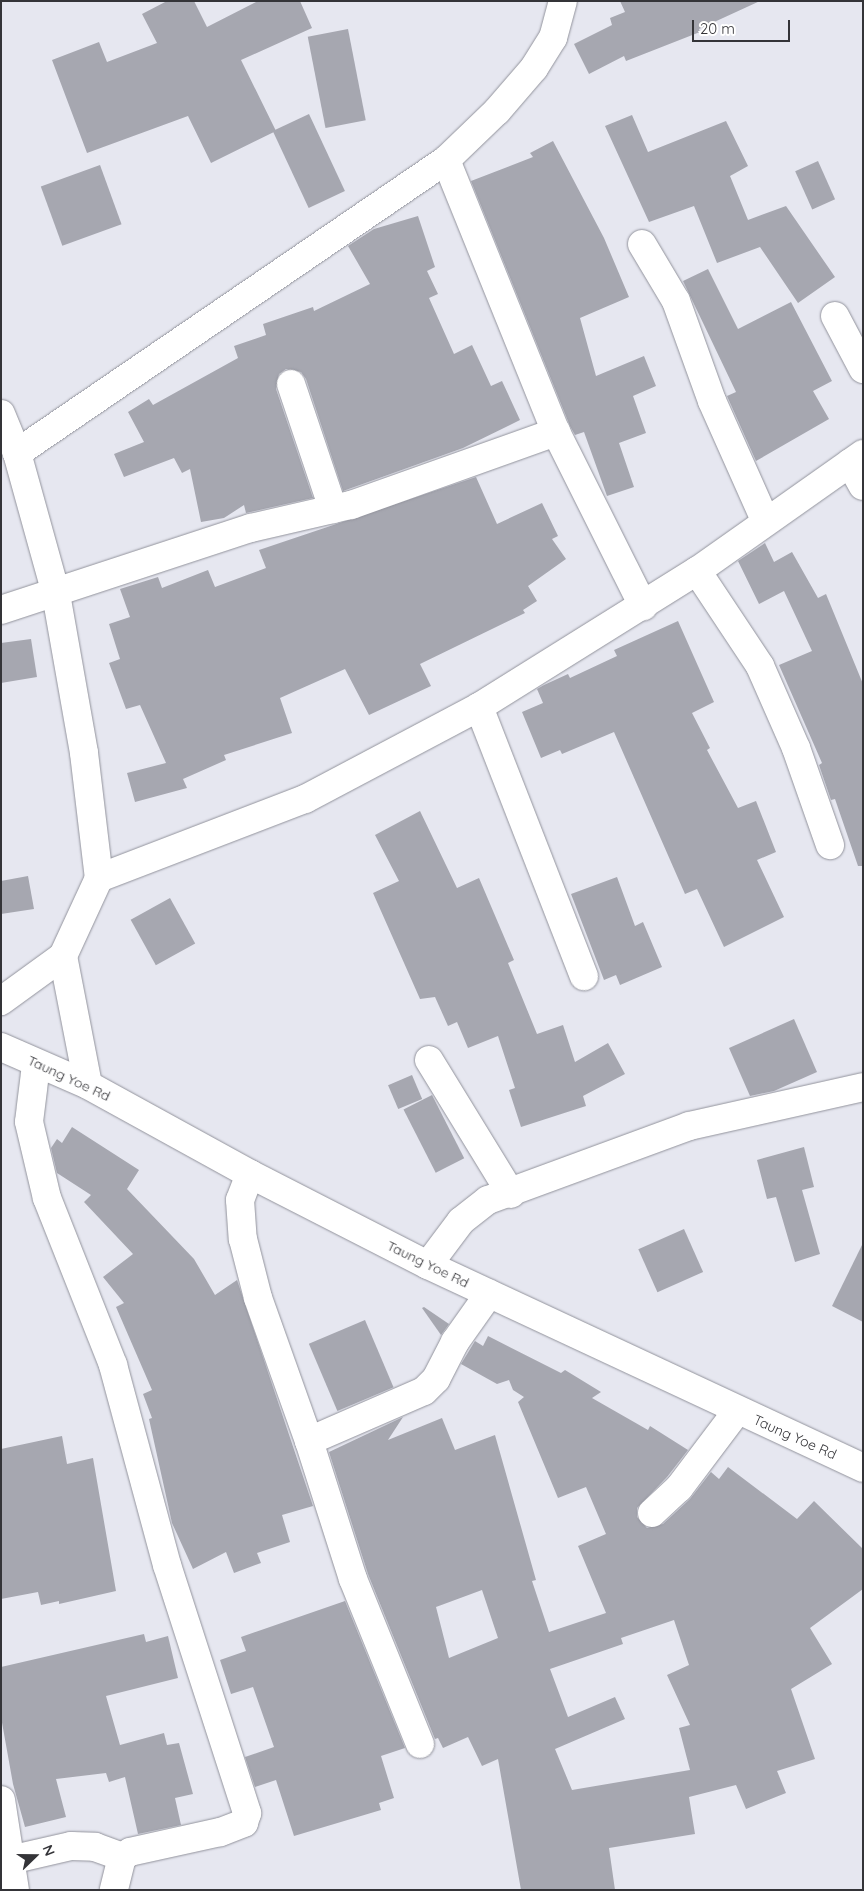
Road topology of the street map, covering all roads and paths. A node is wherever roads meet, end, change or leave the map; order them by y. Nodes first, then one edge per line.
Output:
1 (563, 1) edge
2 (446, 160) junction
3 (642, 244) dead end
4 (834, 316) dead end
5 (863, 369) edge
6 (291, 384) dead end
7 (1, 414) edge
8 (556, 432) junction
9 (17, 452) junction
10 (858, 467) edge
11 (333, 509) junction
12 (765, 520) junction
13 (697, 571) junction
14 (56, 594) junction
15 (643, 606) junction
16 (1, 610) edge
17 (478, 707) junction
18 (830, 845) dead end
19 (99, 878) junction
20 (63, 956) junction
21 (584, 976) dead end
22 (1, 1001) edge
23 (1, 1048) edge
24 (429, 1060) dead end
25 (36, 1065) junction
26 (88, 1085) junction
27 (863, 1087) edge
28 (250, 1174) junction
29 (511, 1194) junction
30 (428, 1264) junction
31 (489, 1294) junction
32 (737, 1411) junction
33 (309, 1441) junction
34 (863, 1468) edge
35 (652, 1513) dead end
36 (420, 1744) dead end
37 (1, 1800) edge
38 (122, 1857) junction
39 (10, 1860) junction
40 (15, 1890) edge
41 (114, 1890) edge

1 - 2 street
2 - 8 street
2 - 9 street
3 - 12 street
4 - 5 street
6 - 11 street
7 - 9 street
8 - 11 street
8 - 15 street
9 - 14 street
10 - 12 street
11 - 14 street
12 - 13 street
13 - 15 street
13 - 18 street
14 - 16 street
14 - 19 street
15 - 17 street
17 - 19 street
17 - 21 street
19 - 20 street
20 - 22 street
20 - 26 street
23 - 25 street, Taung Yoe Rd
24 - 29 street
25 - 26 street, Taung Yoe Rd
25 - 38 street
26 - 28 street, Taung Yoe Rd
27 - 29 street
28 - 30 street, Taung Yoe Rd
28 - 33 street
29 - 30 street
30 - 31 street, Taung Yoe Rd
31 - 32 street, Taung Yoe Rd
31 - 33 street
32 - 34 street, Taung Yoe Rd
32 - 35 street
33 - 36 street
37 - 39 street
38 - 39 street
38 - 41 street
39 - 40 street

